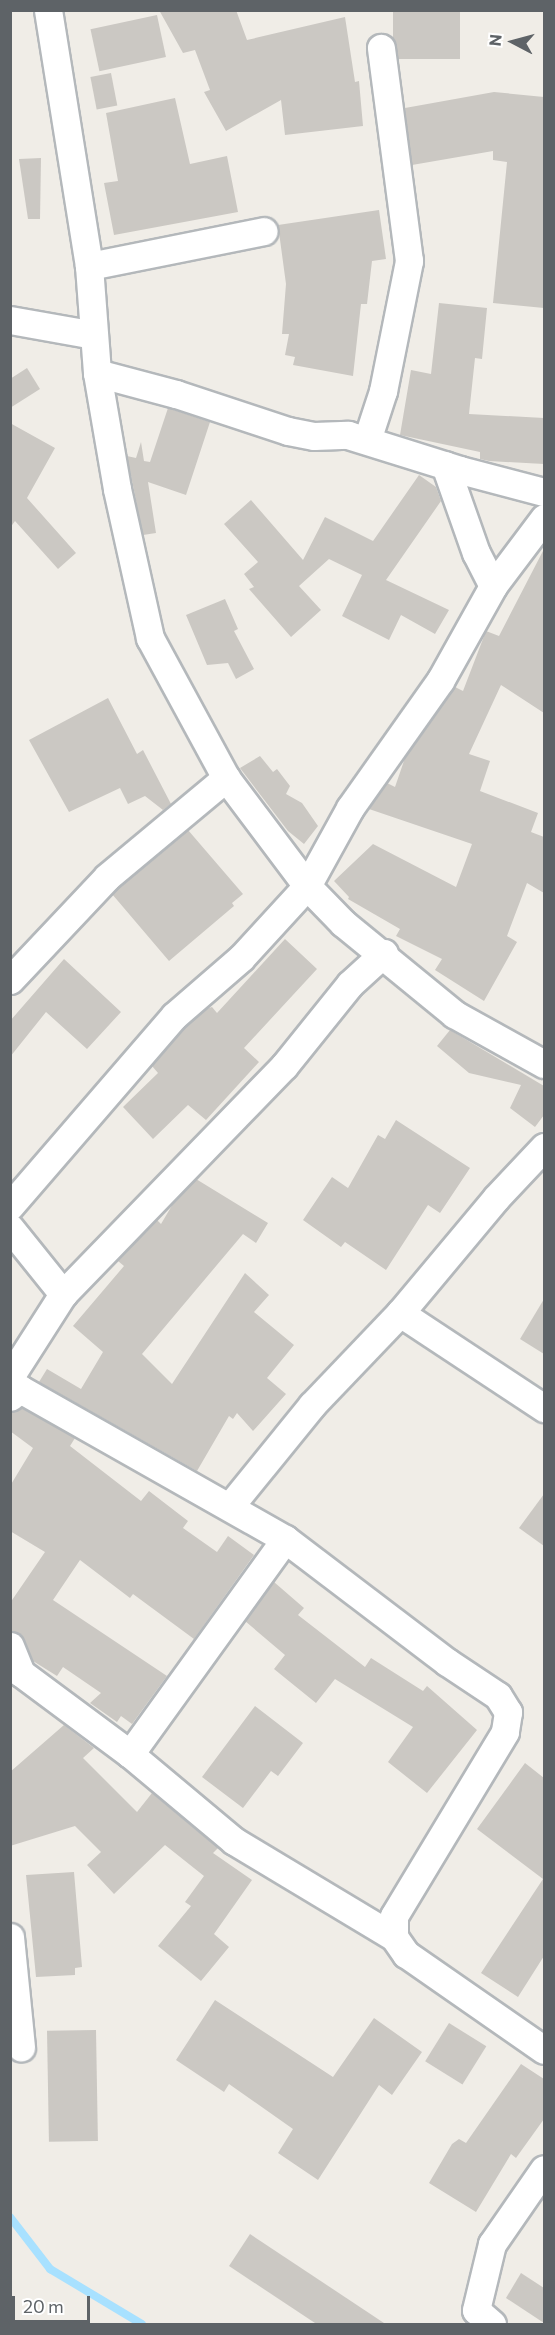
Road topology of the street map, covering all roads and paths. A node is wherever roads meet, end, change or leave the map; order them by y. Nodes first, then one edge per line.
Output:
1 (51, 12) edge
2 (381, 48) dead end
3 (264, 231) dead end
4 (89, 266) junction
5 (10, 320) edge
6 (94, 335) junction
7 (97, 373) junction
8 (367, 440) junction
9 (446, 465) junction
10 (544, 492) edge
11 (544, 518) edge
12 (493, 586) junction
13 (226, 778) junction
14 (307, 886) junction
15 (384, 953) junction
16 (10, 980) edge
17 (544, 1064) edge
18 (544, 1147) edge
19 (10, 1206) edge
20 (10, 1228) edge
21 (63, 1294) junction
22 (400, 1313) junction
23 (10, 1377) edge
24 (10, 1397) edge
25 (544, 1408) edge
26 (230, 1506) junction
27 (285, 1539) junction
28 (10, 1646) edge
29 (130, 1754) junction
30 (10, 1937) edge
31 (394, 1937) junction
32 (21, 2047) dead end
33 (544, 2050) edge
34 (544, 2169) edge
35 (492, 2325) edge

1 - 4 street
2 - 8 street
3 - 4 street
4 - 6 street
5 - 6 street
6 - 7 street
7 - 8 street
7 - 13 street
8 - 9 street
9 - 10 street
9 - 12 street
11 - 12 street
12 - 14 street
13 - 14 street
13 - 16 street
14 - 15 street
14 - 19 street
15 - 17 street
15 - 21 street
18 - 22 street
20 - 21 street
21 - 23 street
22 - 25 street
22 - 26 street
24 - 26 street
26 - 27 street
27 - 29 street
27 - 31 street
28 - 29 street
29 - 31 street
30 - 32 street
31 - 33 street
34 - 35 street

